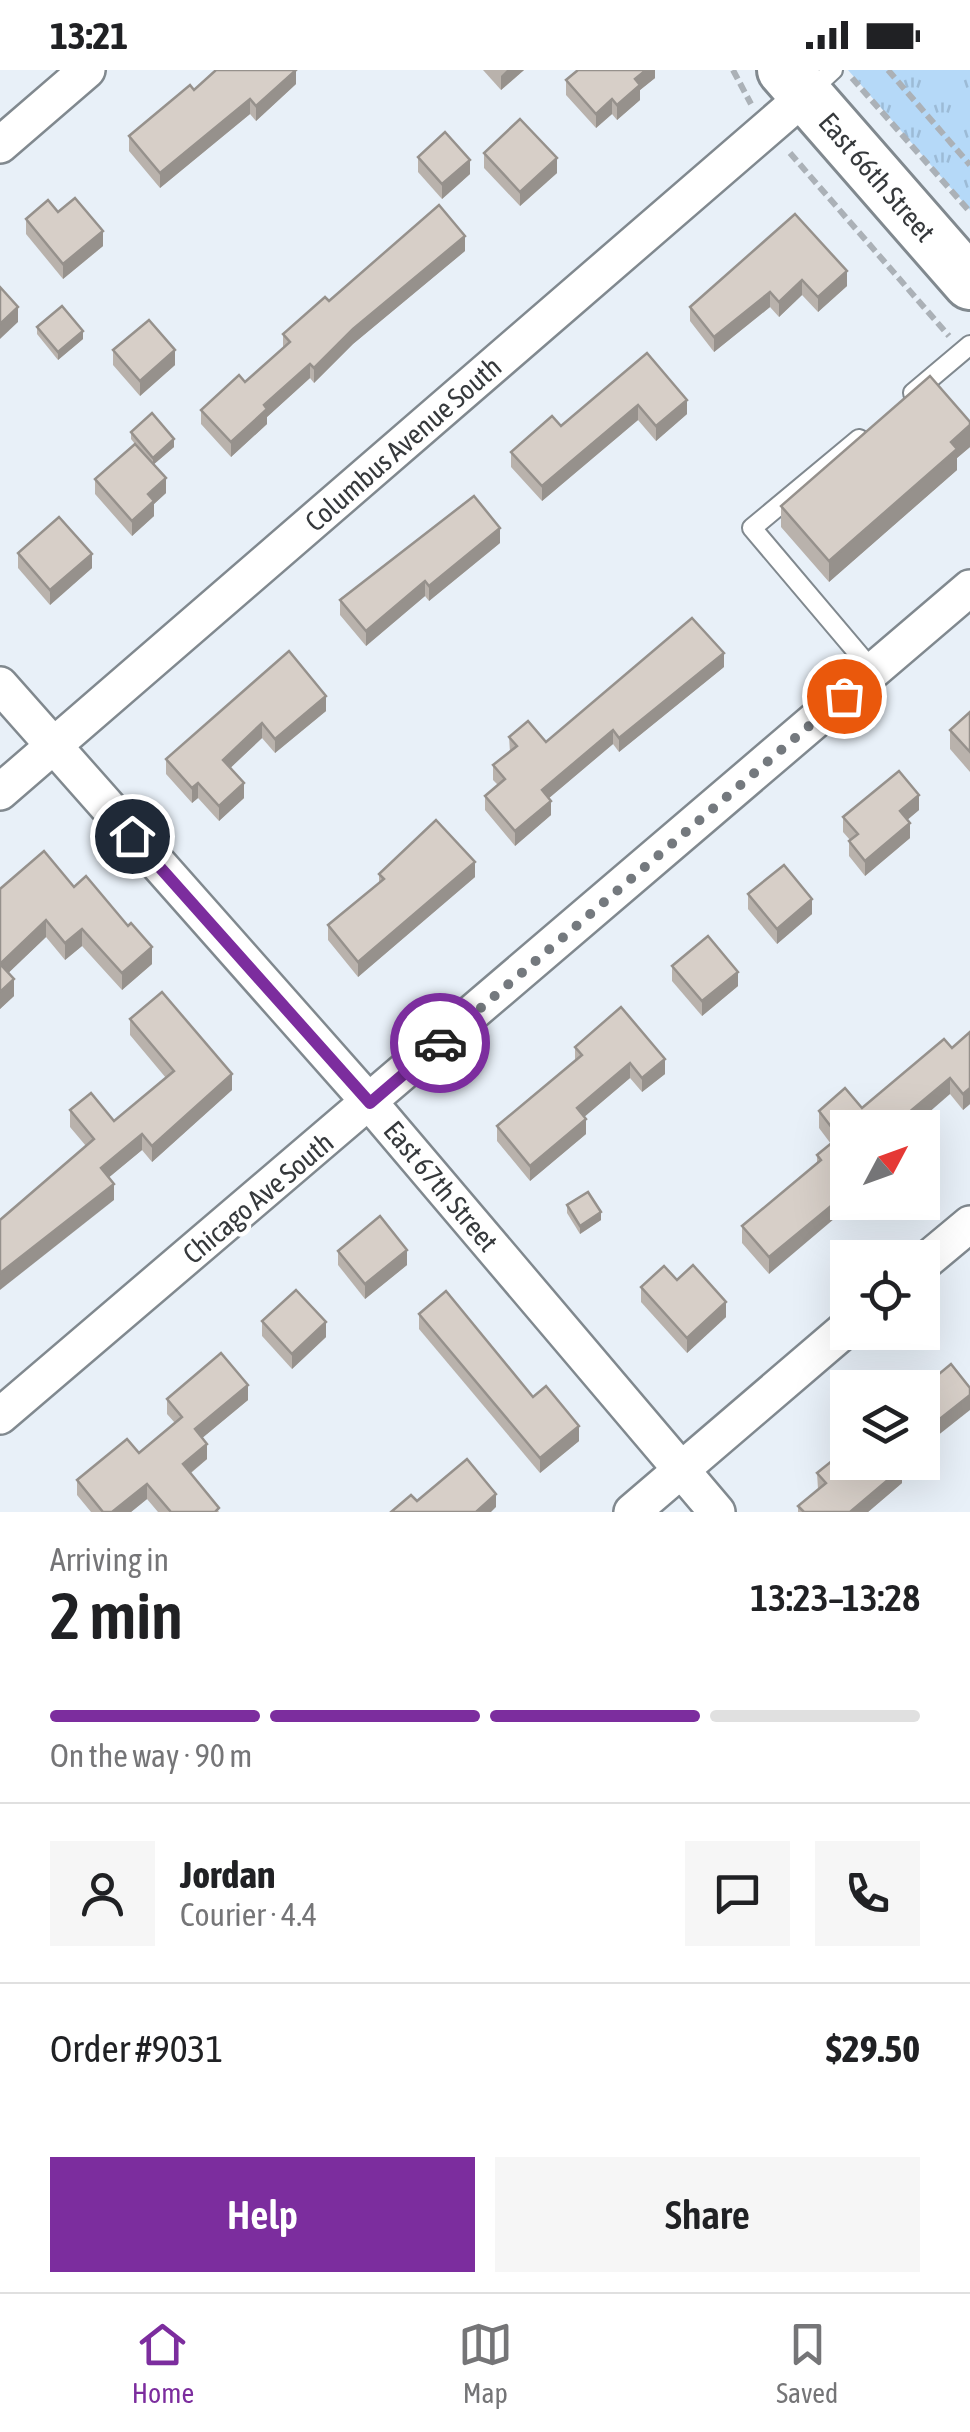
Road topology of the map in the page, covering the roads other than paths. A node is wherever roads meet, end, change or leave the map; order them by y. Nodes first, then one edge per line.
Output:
1 (88, 70) edge
2 (802, 80) edge
3 (0, 145) edge
4 (970, 284) edge
5 (966, 348) edge
6 (902, 402) edge
7 (872, 427) edge
8 (970, 588) edge
9 (874, 671) junction
10 (0, 685) edge
11 (53, 746) junction
12 (0, 792) edge
13 (370, 1103) junction
14 (970, 1224) edge
15 (940, 1249) edge
16 (830, 1343) edge
17 (0, 1416) edge
18 (680, 1470) junction
19 (632, 1512) edge
20 (717, 1512) edge

1 - 3 street
2 - 4 main road, East 66th Street
2 - 11 street, Columbus Avenue South
5 - 6 lane
7 - 9 lane
8 - 9 street, Chicago Ave South
9 - 13 street, Chicago Ave South
10 - 11 street, East 67th Street
11 - 12 street, Columbus Avenue South
11 - 13 street, East 67th Street
13 - 17 street, Chicago Ave South
13 - 18 street, East 67th Street
14 - 15 street
16 - 18 street
18 - 19 street
18 - 20 street, East 67th Street

